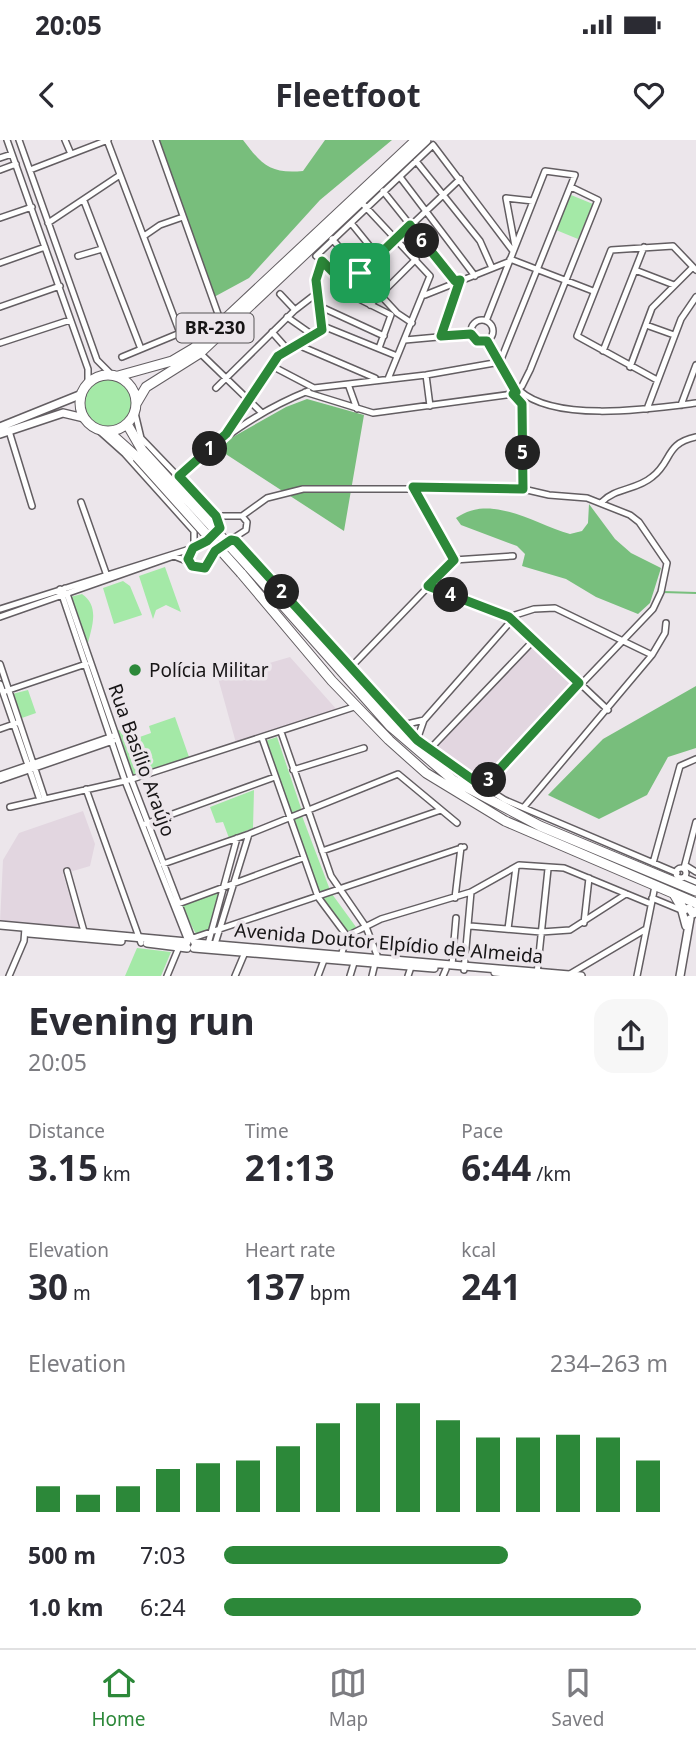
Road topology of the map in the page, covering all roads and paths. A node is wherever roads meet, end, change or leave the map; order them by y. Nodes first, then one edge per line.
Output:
1 (7, 140) edge
2 (19, 140) edge
3 (65, 140) edge
4 (107, 140) edge
5 (156, 140) edge
6 (416, 140) edge
7 (429, 142) edge
8 (12, 154) junction
9 (71, 154) junction
10 (0, 158) edge
11 (416, 161) junction
12 (16, 164) junction
13 (0, 170) edge
14 (30, 170) junction
15 (120, 175) junction
16 (400, 177) junction
17 (460, 179) junction
18 (571, 187) junction
19 (383, 191) junction
20 (442, 194) junction
21 (84, 201) junction
22 (533, 201) junction
23 (363, 205) junction
24 (32, 207) junction
25 (426, 210) junction
26 (183, 217) junction
27 (0, 218) edge
28 (48, 222) junction
29 (351, 223) junction
30 (410, 225) junction
31 (144, 236) junction
32 (395, 238) junction
33 (332, 239) junction
34 (45, 247) junction
35 (644, 247) junction
36 (102, 249) junction
37 (514, 249) junction
38 (312, 254) junction
39 (377, 255) junction
40 (78, 256) dead end
41 (416, 259) junction
42 (322, 261) junction
43 (509, 261) junction
44 (0, 263) edge
45 (64, 266) junction
46 (492, 268) junction
47 (694, 268) edge
48 (54, 270) junction
49 (538, 270) junction
50 (635, 270) junction
51 (360, 272) junction
52 (475, 275) junction
53 (458, 281) junction
54 (566, 281) junction
55 (674, 285) junction
56 (60, 286) junction
57 (347, 286) junction
58 (593, 291) junction
59 (317, 293) junction
60 (280, 294) dead end
61 (381, 294) junction
62 (425, 295) junction
63 (696, 297) edge
64 (370, 305) junction
65 (319, 306) junction
66 (0, 307) edge
67 (295, 310) junction
68 (218, 314) dead end
69 (287, 317) junction
70 (70, 320) junction
71 (486, 321) junction
72 (412, 323) junction
73 (646, 325) junction
74 (323, 326) junction
75 (272, 332) junction
76 (471, 334) junction
77 (674, 335) junction
78 (314, 336) junction
79 (384, 336) junction
80 (441, 336) junction
81 (405, 340) junction
82 (487, 341) junction
83 (0, 343) edge
84 (298, 345) junction
85 (379, 348) junction
86 (141, 349) junction
87 (288, 349) junction
88 (603, 351) junction
89 (200, 353) junction
90 (397, 356) junction
91 (122, 357) dead end
92 (500, 362) junction
93 (696, 365) edge
94 (272, 366) junction
95 (630, 367) junction
96 (358, 372) junction
97 (426, 375) junction
98 (115, 376) junction
99 (226, 377) junction
100 (388, 379) junction
101 (378, 380) junction
102 (657, 380) junction
103 (302, 382) junction
104 (88, 383) junction
105 (355, 383) junction
106 (348, 384) junction
107 (216, 388) dead end
108 (313, 391) junction
109 (516, 392) junction
110 (302, 393) junction
111 (82, 394) junction
112 (350, 396) junction
113 (248, 397) junction
114 (528, 400) junction
115 (336, 402) junction
116 (696, 403) edge
117 (522, 404) junction
118 (681, 405) junction
119 (430, 406) junction
120 (136, 408) junction
121 (357, 409) junction
122 (647, 409) junction
123 (261, 412) junction
124 (85, 418) junction
125 (127, 425) junction
126 (0, 427) edge
127 (97, 429) junction
128 (9, 431) junction
129 (108, 431) junction
130 (0, 434) edge
131 (226, 434) junction
132 (696, 437) edge
133 (139, 454) junction
134 (179, 476) junction
135 (413, 487) junction
136 (523, 489) junction
137 (81, 502) dead end
138 (602, 502) junction
139 (32, 506) dead end
140 (216, 516) junction
141 (243, 516) junction
142 (227, 517) junction
143 (220, 528) junction
144 (242, 536) junction
145 (232, 539) junction
146 (194, 547) junction
147 (247, 551) junction
148 (513, 556) dead end
149 (165, 557) junction
150 (454, 560) junction
151 (189, 562) junction
152 (244, 570) junction
153 (106, 573) junction
154 (428, 586) junction
155 (63, 591) junction
156 (0, 610) edge
157 (0, 617) edge
158 (511, 618) junction
159 (666, 623) dead end
160 (534, 640) junction
161 (623, 641) junction
162 (652, 654) junction
163 (0, 664) edge
164 (86, 664) junction
165 (351, 667) junction
166 (579, 683) junction
167 (0, 684) edge
168 (6, 691) junction
169 (356, 706) junction
170 (608, 710) junction
171 (424, 720) junction
172 (16, 723) junction
173 (403, 726) junction
174 (0, 729) edge
175 (281, 732) junction
176 (114, 738) junction
177 (262, 738) junction
178 (417, 740) junction
179 (364, 748) dead end
180 (429, 750) junction
181 (696, 759) edge
182 (32, 766) junction
183 (293, 770) junction
184 (0, 775) edge
185 (275, 777) junction
186 (0, 780) edge
187 (128, 780) junction
188 (483, 787) junction
189 (86, 789) junction
190 (43, 799) junction
191 (10, 807) dead end
192 (524, 807) junction
193 (441, 810) junction
194 (306, 811) junction
195 (290, 818) junction
196 (696, 822) edge
197 (457, 823) dead end
198 (145, 824) junction
199 (249, 834) junction
200 (237, 838) junction
201 (322, 851) junction
202 (303, 858) junction
203 (653, 863) junction
204 (160, 865) junction
205 (516, 867) junction
206 (548, 869) junction
207 (67, 871) dead end
208 (662, 871) junction
209 (681, 872) junction
210 (696, 872) edge
211 (589, 878) junction
212 (694, 882) edge
213 (235, 883) junction
214 (225, 886) junction
215 (655, 886) junction
216 (337, 889) junction
217 (696, 891) edge
218 (471, 892) junction
219 (626, 894) junction
220 (674, 894) junction
221 (318, 897) junction
222 (455, 898) junction
223 (652, 901) junction
224 (178, 904) junction
225 (691, 914) edge
226 (456, 918) dead end
227 (583, 923) junction
228 (366, 926) junction
229 (470, 926) junction
230 (0, 928) edge
231 (508, 929) junction
232 (646, 929) junction
233 (25, 930) junction
234 (219, 931) junction
235 (541, 932) junction
236 (212, 933) junction
237 (85, 936) junction
238 (347, 936) junction
239 (141, 941) junction
240 (189, 944) junction
241 (211, 944) junction
242 (246, 951) junction
243 (339, 959) junction
244 (324, 960) junction
245 (377, 962) junction
246 (354, 963) junction
247 (411, 967) junction
248 (464, 967) junction
249 (435, 969) edge
250 (447, 970) edge
251 (570, 974) edge
252 (537, 975) edge
253 (9, 976) edge
254 (167, 976) edge
255 (235, 976) edge
256 (318, 976) edge
257 (350, 976) edge
258 (372, 976) edge
259 (408, 976) edge
260 (581, 976) edge
261 (637, 976) edge
262 (680, 976) edge

1 - 8 street
2 - 14 street
3 - 9 street
4 - 9 street
4 - 15 street
5 - 26 street
6 - 98 highway, BR-230
7 - 11 street
7 - 17 street
7 - 23 highway, BR-230
8 - 10 street
8 - 12 street
9 - 14 street
11 - 16 street
11 - 20 street
12 - 13 street
12 - 24 street
14 - 28 street
15 - 21 street
15 - 31 street
16 - 19 street
16 - 25 street
17 - 20 street
17 - 37 street
18 - 22 street
18 - 49 street
18 - 54 street
19 - 23 street
19 - 30 street
20 - 25 street
20 - 46 street
21 - 28 street
21 - 36 street
22 - 37 street
22 - 37 street
23 - 29 street
23 - 32 street
23 - 38 highway, BR-230
24 - 27 street
24 - 34 street
25 - 30 street
25 - 52 street
26 - 31 street
26 - 68 street
28 - 45 street
29 - 33 street
29 - 39 street
30 - 32 street
30 - 53 street
31 - 86 street
32 - 39 street
32 - 41 street
33 - 38 street
33 - 51 street
34 - 44 street
34 - 48 street
35 - 47 street
35 - 50 street
35 - 58 street
36 - 40 street
36 - 86 street
37 - 43 street
38 - 42 street
38 - 89 highway, BR-230
39 - 51 street
41 - 61 street
41 - 62 street
42 - 57 street
42 - 59 street
43 - 46 street
43 - 49 street
43 - 71 street
45 - 48 street
45 - 98 street
46 - 52 street
47 - 55 street
48 - 56 street
49 - 54 street
49 - 92 street
50 - 55 street
50 - 88 street
51 - 57 street
51 - 61 street
52 - 53 street
53 - 62 street
53 - 80 street
54 - 58 street
54 - 109 street
55 - 73 street
56 - 66 street
56 - 70 street
57 - 64 street
58 - 88 street
59 - 65 street
59 - 67 street
60 - 67 street
61 - 64 street
61 - 72 street
62 - 72 street
63 - 77 street
64 - 79 street
65 - 74 street
65 - 79 street
67 - 69 street
69 - 75 street
69 - 78 street
70 - 83 street
70 - 104 street
71 - 76 street
71 - 82 street
72 - 81 street
73 - 77 street
73 - 95 street
74 - 78 street
74 - 85 street
75 - 87 street
75 - 99 street
76 - 80 street
76 - 82 street
77 - 102 street
78 - 84 street
79 - 85 street
80 - 81 street
81 - 90 street
82 - 92 street
84 - 87 street
84 - 96 street
85 - 90 street
86 - 91 street
87 - 94 street
88 - 95 street
89 - 99 street
89 - 120 highway, BR-230
90 - 100 street
92 - 97 street
92 - 109 street
93 - 118 street
94 - 103 street
94 - 113 street
95 - 102 street
96 - 101 street
96 - 105 street
97 - 100 street
97 - 119 street
98 - 104 highway
98 - 120 highway
99 - 107 street
99 - 113 street
100 - 101 street
101 - 105 street
102 - 122 street
103 - 108 street
103 - 110 street
104 - 111 highway
105 - 106 street
106 - 108 street
106 - 112 street
108 - 110 street
108 - 115 street
109 - 114 street
109 - 117 street
109 - 119 street
110 - 123 street
111 - 124 highway
111 - 126 main road
112 - 115 street
112 - 121 street
113 - 123 street
113 - 131 street
114 - 117 street
114 - 122 street
115 - 121 street
116 - 118 street
117 - 136 street
118 - 122 street
119 - 121 street
120 - 125 highway
120 - 134 street
123 - 131 street
124 - 127 highway
124 - 128 main road
125 - 129 highway
125 - 133 highway
127 - 129 highway
127 - 146 street
128 - 130 main road
128 - 139 street
129 - 133 highway
131 - 134 street
132 - 138 street
133 - 152 highway, bridge
134 - 140 street
135 - 136 street
135 - 141 street
135 - 150 street
136 - 138 street
137 - 153 street
138 - 161 street
140 - 142 street
140 - 143 street
141 - 142 street
141 - 144 street
142 - 143 street
143 - 146 street
144 - 145 street
144 - 147 street
145 - 147 street
145 - 151 street
146 - 149 street
146 - 151 street
147 - 165 street
148 - 150 street
149 - 151 street
149 - 153 street
149 - 155 street
150 - 154 street
152 - 169 highway
152 - 208 highway
153 - 155 street
154 - 158 street
154 - 165 street
155 - 156 street
155 - 157 street
155 - 164 street, Rua Basílio Araújo
155 - 176 street, Rua Basílio Araújo
158 - 160 street
158 - 161 street
158 - 171 street
159 - 162 street
160 - 166 street
160 - 180 street
161 - 162 street
161 - 166 street
162 - 170 street
163 - 168 street
164 - 168 street
164 - 176 street, Rua Basílio Araújo
165 - 173 street
166 - 170 street
166 - 188 street
167 - 168 street
168 - 172 street
169 - 175 street
169 - 215 highway
170 - 192 street
171 - 173 street
171 - 178 street
172 - 174 street
172 - 182 street
173 - 178 street
175 - 177 street
175 - 183 street
176 - 182 street
176 - 187 street, Rua Basílio Araújo
177 - 185 street
177 - 187 street
178 - 180 street
179 - 183 street
180 - 188 street
181 - 203 street
182 - 184 street
182 - 186 street
182 - 190 street
183 - 194 street
185 - 195 street
185 - 198 street
187 - 189 street
187 - 198 street, Rua Basílio Araújo
188 - 192 street
189 - 190 street
189 - 239 street
190 - 191 street
192 - 203 street
193 - 194 street
193 - 197 street
193 - 201 street
194 - 195 street
194 - 201 street
195 - 199 street
195 - 202 street
196 - 209 street
198 - 204 street, Rua Basílio Araújo
199 - 200 street
199 - 213 street
200 - 204 street
200 - 214 street
201 - 216 street
202 - 213 street
202 - 221 street
203 - 208 street
204 - 224 street, Rua Basílio Araújo
204 - 240 street, Rua Basílio Araújo
205 - 206 street
205 - 218 street
205 - 231 street
206 - 211 street
206 - 235 street
207 - 237 street
208 - 209 street
208 - 217 highway
209 - 210 street
209 - 212 street
211 - 219 street
211 - 227 street
213 - 214 street
213 - 234 street
214 - 224 street
214 - 236 street
215 - 220 highway
215 - 223 street
216 - 221 street
216 - 222 street
216 - 228 street
218 - 222 street
218 - 229 street
219 - 223 street
219 - 227 street
220 - 225 highway
220 - 225 highway
221 - 234 street
221 - 238 street
222 - 228 street
223 - 225 street
223 - 232 street
224 - 240 street, Rua Basílio Araújo
225 - 262 main road
226 - 250 street
227 - 235 street
228 - 238 street
228 - 245 street
229 - 231 street
229 - 248 street
230 - 233 main road, Avenida Doutor Elpídio de Almeida
231 - 235 street
232 - 251 street
232 - 261 street
233 - 237 main road, Avenida Doutor Elpídio de Almeida
233 - 253 street
234 - 236 street
234 - 241 street
235 - 252 street
236 - 240 street
236 - 241 street
237 - 239 main road, Avenida Doutor Elpídio de Almeida
238 - 243 street
239 - 240 main road, Avenida Doutor Elpídio de Almeida
240 - 241 main road, Avenida Doutor Elpídio de Almeida
240 - 242 main road, Avenida Doutor Elpídio de Almeida
240 - 254 street
241 - 242 main road, Avenida Doutor Elpídio de Almeida
242 - 243 main road, Avenida Doutor Elpídio de Almeida
242 - 244 main road, Avenida Doutor Elpídio de Almeida
242 - 255 street
243 - 244 main road, Avenida Doutor Elpídio de Almeida
243 - 245 main road, Avenida Doutor Elpídio de Almeida
243 - 246 main road, Avenida Doutor Elpídio de Almeida
244 - 256 street
245 - 246 main road, Avenida Doutor Elpídio de Almeida
245 - 247 main road, Avenida Doutor Elpídio de Almeida
245 - 249 main road, Avenida Doutor Elpídio de Almeida
245 - 258 street
246 - 257 street
247 - 249 main road, Avenida Doutor Elpídio de Almeida
247 - 259 street
248 - 250 main road, Avenida Doutor Elpídio de Almeida
248 - 252 main road, Avenida Doutor Elpídio de Almeida
249 - 250 main road, Avenida Doutor Elpídio de Almeida
251 - 252 main road, Avenida Doutor Elpídio de Almeida
251 - 260 main road, Avenida Doutor Elpídio de Almeida

